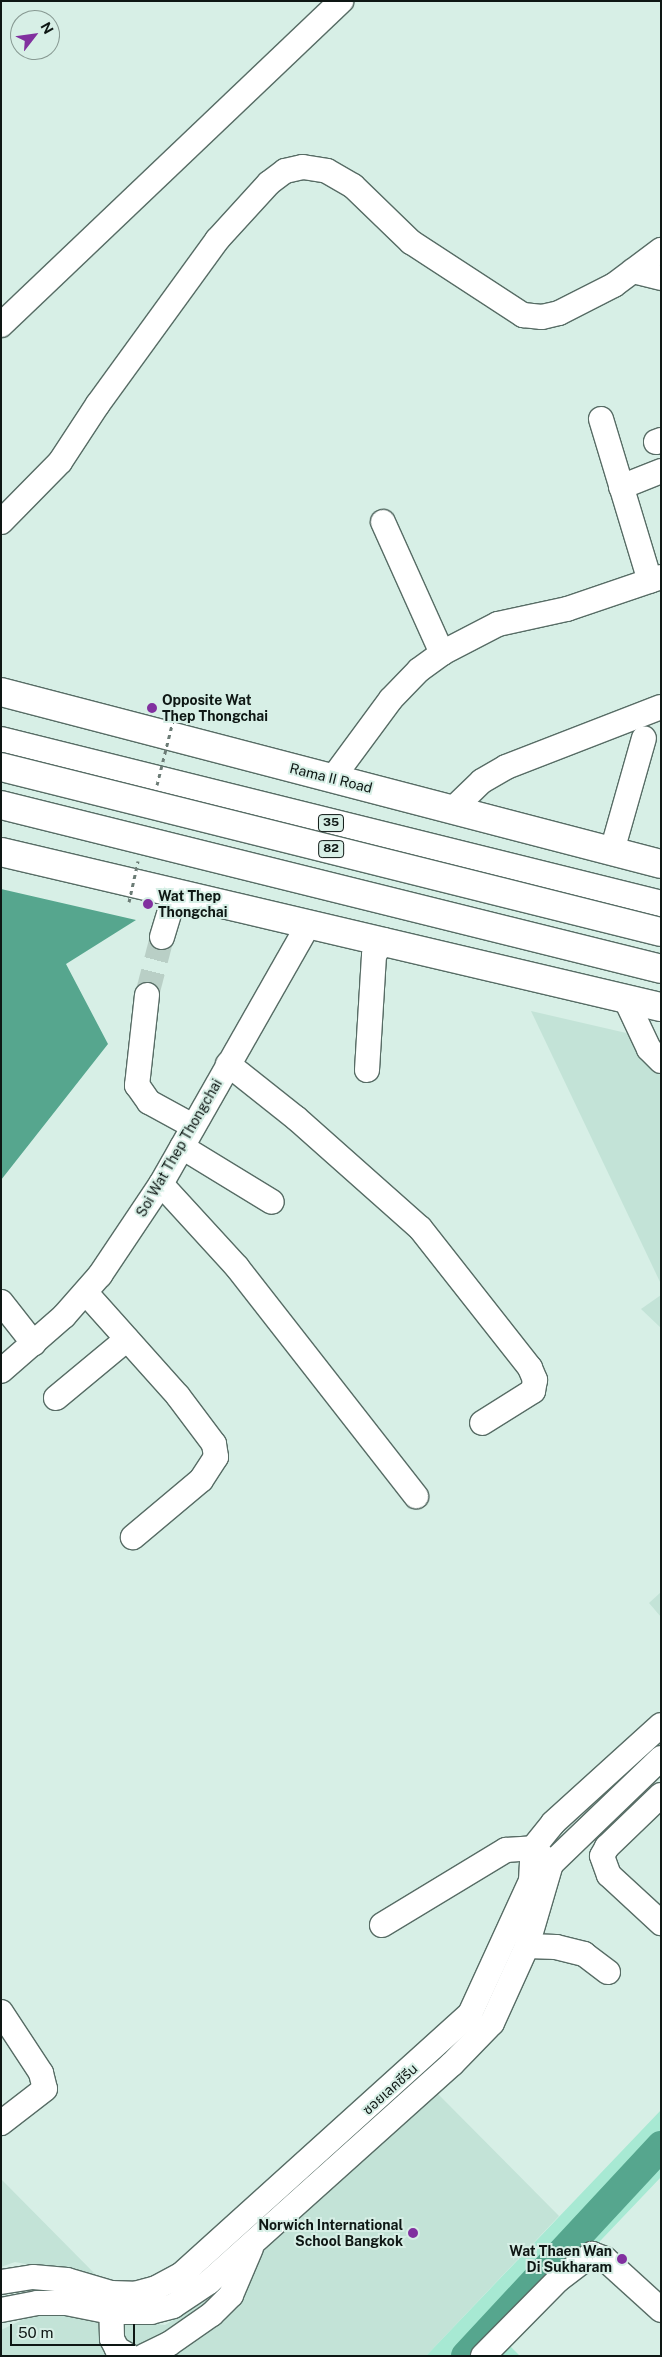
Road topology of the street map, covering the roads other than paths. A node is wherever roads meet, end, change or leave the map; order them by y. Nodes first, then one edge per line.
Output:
1 (341, 1) edge
2 (661, 250) edge
3 (634, 270) junction
4 (661, 278) edge
5 (1, 324) edge
6 (601, 419) dead end
7 (661, 471) edge
8 (622, 487) junction
9 (1, 522) edge
10 (383, 522) dead end
11 (655, 580) edge
12 (442, 653) junction
13 (1, 692) edge
14 (661, 707) edge
15 (644, 738) dead end
16 (1, 741) edge
17 (1, 767) edge
18 (332, 779) junction
19 (1, 799) edge
20 (1, 805) edge
21 (453, 809) junction
22 (1, 852) edge
23 (612, 852) junction
24 (661, 864) edge
25 (175, 894) junction
26 (661, 905) edge
27 (308, 926) junction
28 (661, 932) edge
29 (162, 937) tunnel mouth
30 (384, 940) junction
31 (661, 967) edge
32 (147, 995) tunnel mouth
33 (625, 998) junction
34 (661, 1007) edge
35 (661, 1061) edge
36 (228, 1064) junction
37 (367, 1070) dead end
38 (193, 1126) junction
39 (182, 1147) junction
40 (161, 1184) junction
41 (272, 1202) dead end
42 (86, 1293) junction
43 (1, 1302) edge
44 (128, 1339) junction
45 (34, 1344) junction
46 (1, 1371) edge
47 (56, 1398) dead end
48 (482, 1423) dead end
49 (416, 1496) dead end
50 (133, 1537) dead end
51 (661, 1725) edge
52 (661, 1758) edge
53 (661, 1796) edge
54 (532, 1848) junction
55 (551, 1864) junction
56 (661, 1923) edge
57 (382, 1924) dead end
58 (527, 1946) junction
59 (608, 1972) dead end
60 (1, 2012) edge
61 (1, 2123) edge
62 (358, 2132) junction
63 (252, 2244) junction
64 (1, 2282) edge
65 (77, 2294) junction
66 (111, 2302) junction
67 (1, 2310) edge
68 (661, 2310) edge
69 (120, 2354) edge
70 (144, 2356) edge
71 (483, 2356) edge

1 - 5 street
2 - 3 street
3 - 4 street
3 - 9 street
6 - 8 street
7 - 8 street
8 - 11 street
10 - 12 street
11 - 12 street
12 - 18 street
13 - 18 main road, Rama II Road
14 - 21 street
15 - 23 street
16 - 26 main road, 35
17 - 28 main road, 82, bridge
18 - 21 main road, Rama II Road
19 - 31 main road
20 - 31 main road, bridge
21 - 23 main road, Rama II Road
22 - 25 main road
23 - 24 main road, Rama II Road
25 - 27 main road
25 - 29 street
27 - 30 main road
27 - 36 street, Soi Wat Thep Thongchai
30 - 33 main road
30 - 37 street
32 - 38 street
33 - 34 main road
33 - 35 street
36 - 38 street, Soi Wat Thep Thongchai
36 - 48 street
38 - 39 street, Soi Wat Thep Thongchai
39 - 40 street, Soi Wat Thep Thongchai
39 - 41 street
40 - 42 street, Soi Wat Thep Thongchai
40 - 49 street
42 - 44 street
42 - 45 street, Soi Wat Thep Thongchai
43 - 45 street
44 - 47 street
44 - 50 street
45 - 46 street, Soi Wat Thep Thongchai
51 - 54 street
52 - 55 street, ซอยเลคซีรีน
53 - 56 street
54 - 55 street
54 - 57 street
54 - 62 street, ซอยเลคซีรีน
55 - 58 street, ซอยเลคซีรีน
58 - 59 street
58 - 62 street, ซอยเลคซีรีน
60 - 61 street
62 - 63 street, ซอยเลคซีรีน
62 - 66 street, ซอยเลคซีรีน
63 - 66 street, ซอยเลคซีรีน
63 - 70 street
64 - 65 street, ซอยเลคซีรีน
65 - 66 street, ซอยเลคซีรีน
65 - 67 street, ซอยเลคซีรีน
66 - 69 street
68 - 71 street

